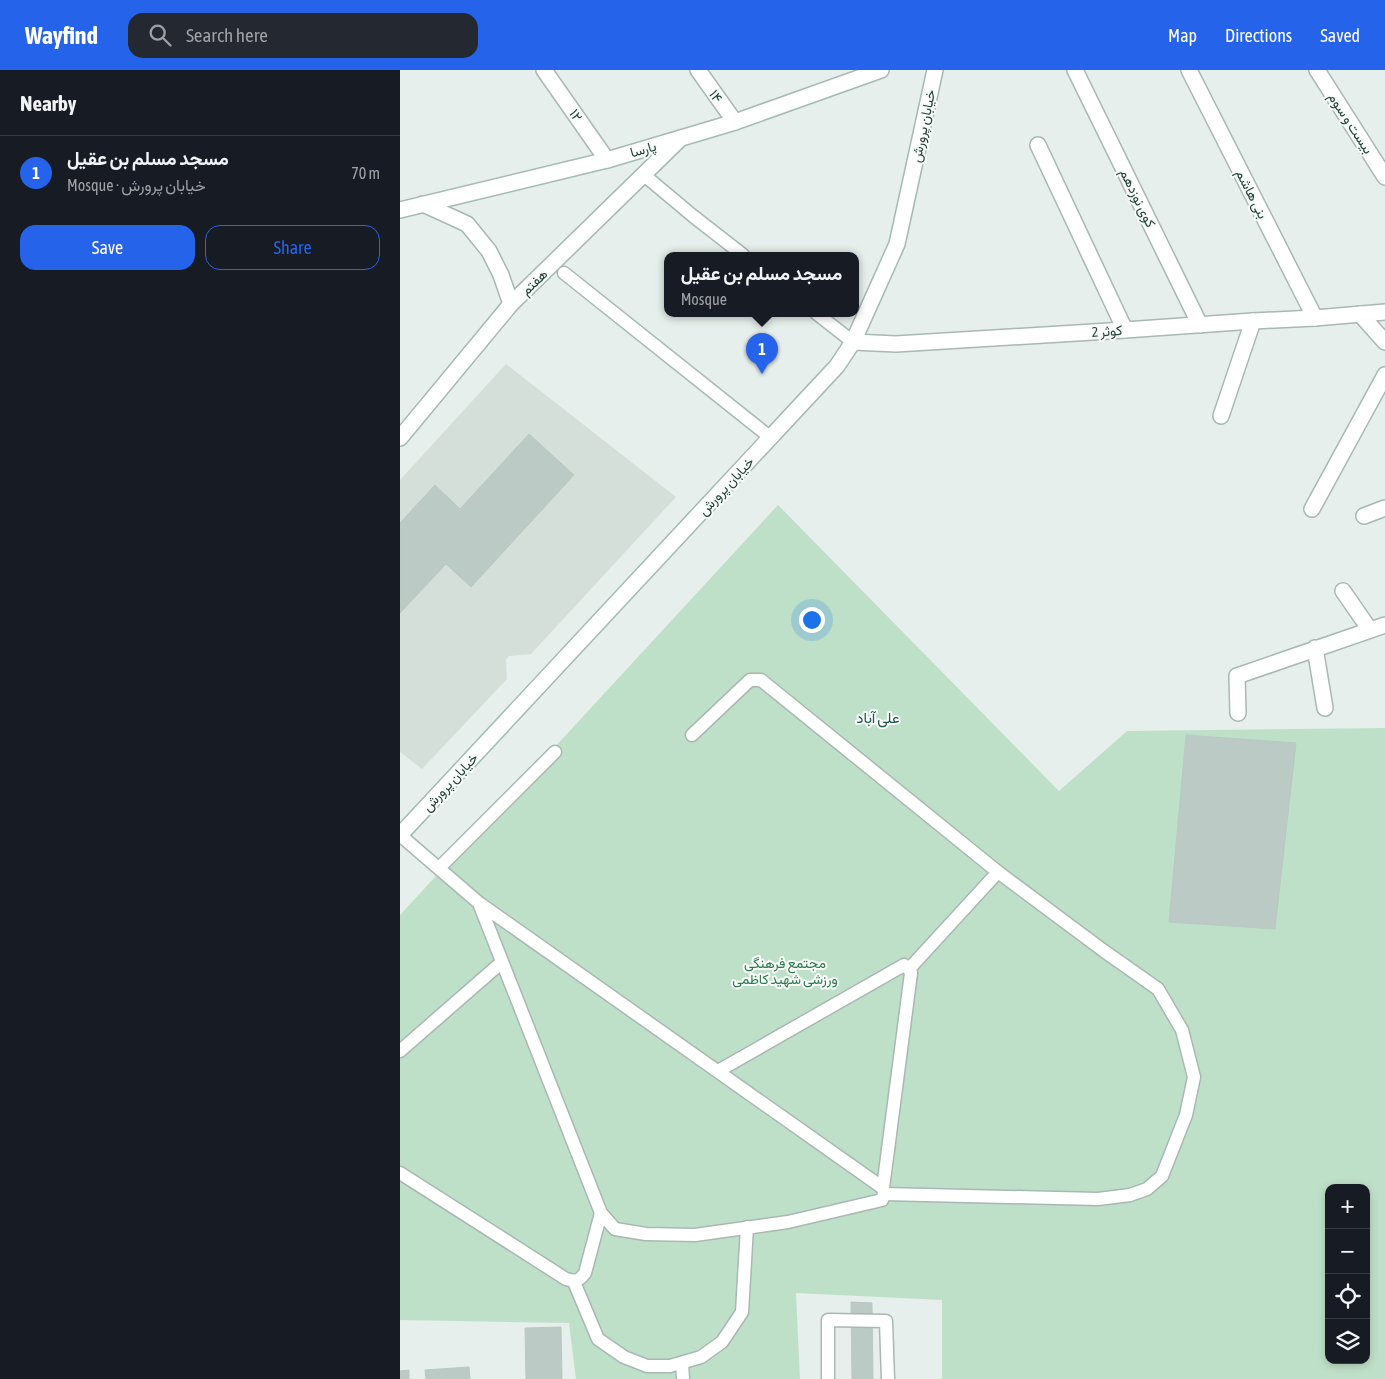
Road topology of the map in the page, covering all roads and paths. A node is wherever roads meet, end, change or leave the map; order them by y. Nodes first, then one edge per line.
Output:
1 (544, 70) edge
2 (698, 70) edge
3 (881, 70) edge
4 (935, 70) edge
5 (1075, 70) edge
6 (1188, 70) edge
7 (1317, 70) edge
8 (734, 122) junction
9 (681, 138) junction
10 (1038, 145) dead end
11 (607, 160) junction
12 (644, 175) junction
13 (1385, 177) edge
14 (423, 204) junction
15 (400, 210) edge
16 (738, 252) edge
17 (564, 273) dead end
18 (511, 304) junction
19 (1385, 312) edge
20 (1360, 314) junction
21 (821, 317) edge
22 (1315, 318) junction
23 (1253, 321) junction
24 (1200, 325) junction
25 (1125, 330) junction
26 (853, 342) junction
27 (1385, 342) edge
28 (1385, 375) edge
29 (1221, 416) dead end
30 (400, 438) edge
31 (771, 438) junction
32 (1385, 508) edge
33 (1312, 509) dead end
34 (1364, 516) dead end
35 (1343, 591) dead end
36 (1385, 625) edge
37 (1370, 630) junction
38 (1315, 648) junction
39 (1325, 708) dead end
40 (1238, 714) dead end
41 (692, 735) dead end
42 (555, 752) dead end
43 (400, 835) edge
44 (439, 868) junction
45 (998, 872) junction
46 (479, 903) junction
47 (502, 962) junction
48 (909, 969) junction
49 (400, 1051) edge
50 (718, 1071) junction
51 (400, 1173) edge
52 (883, 1191) junction
53 (601, 1213) junction
54 (746, 1227) junction
55 (574, 1282) junction
56 (682, 1363) junction
57 (683, 1379) edge
58 (828, 1379) edge
59 (888, 1379) edge

1 - 11 street, ۱۲
2 - 8 street, ۱۴
3 - 8 street, پارسا
4 - 26 street, خیابان پرورش
5 - 24 street, کوی نوزدهم
6 - 22 street, بنی هاشم
7 - 13 street, بیست و سوم
8 - 9 street, پارسا
9 - 11 street, پارسا
9 - 12 street, هفتم
10 - 25 street
11 - 14 street, پارسا
12 - 16 lane
12 - 18 street, هفتم
14 - 15 street, پارسا
14 - 18 street
17 - 31 lane
18 - 30 street, هفتم
19 - 20 street, کوثر 2
20 - 22 street, کوثر 2
20 - 27 street
21 - 26 lane
22 - 23 street, کوثر 2
23 - 24 street, کوثر 2
23 - 29 street
24 - 25 street, کوثر 2
25 - 26 street, کوثر 2
26 - 31 street, خیابان پرورش
28 - 33 street
31 - 43 street, خیابان پرورش
32 - 34 street
35 - 37 street
36 - 37 street
37 - 38 street
38 - 39 street
38 - 40 street
41 - 45 lane
42 - 44 lane
43 - 44 lane
44 - 46 lane
45 - 48 lane
45 - 52 lane
46 - 47 lane
46 - 50 lane
47 - 49 lane
47 - 53 lane
48 - 50 lane
48 - 52 lane
50 - 52 lane
51 - 55 lane
52 - 54 lane
53 - 54 lane
53 - 55 lane
54 - 56 lane
55 - 56 lane
56 - 57 lane
58 - 59 lane

